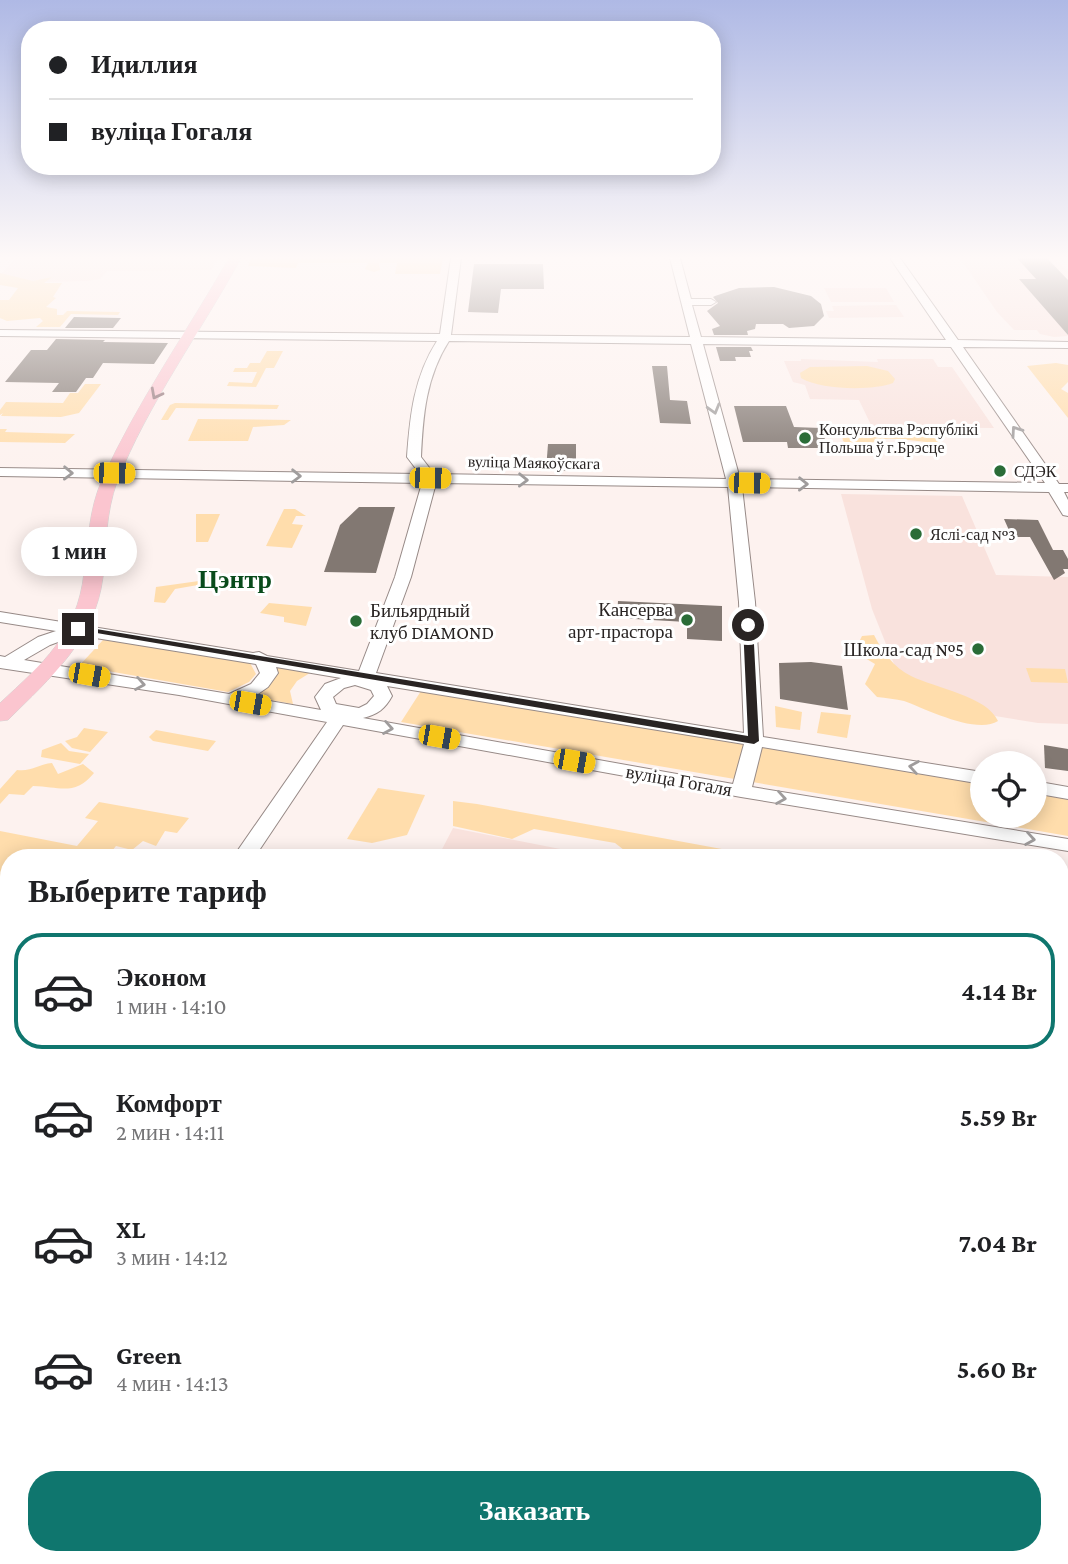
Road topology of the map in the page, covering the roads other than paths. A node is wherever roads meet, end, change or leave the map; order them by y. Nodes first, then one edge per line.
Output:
1 (193, 331) edge
2 (446, 331) edge
3 (694, 331) edge
4 (945, 331) edge
5 (0, 334) edge
6 (191, 335) junction
7 (445, 338) junction
8 (697, 343) junction
9 (953, 343) junction
10 (1068, 345) edge
11 (0, 472) edge
12 (114, 473) junction
13 (430, 478) junction
14 (735, 483) junction
15 (1061, 488) edge
16 (1068, 512) edge
17 (0, 617) edge
18 (78, 629) junction
19 (259, 657) junction
20 (2, 664) edge
21 (47, 668) junction
22 (366, 678) junction
23 (229, 699) junction
24 (0, 715) edge
25 (340, 716) junction
26 (754, 741) junction
27 (970, 776) edge
28 (1047, 789) edge
29 (741, 791) junction
30 (1068, 793) edge
31 (1068, 845) edge
32 (248, 849) edge

1 - 6 main road
2 - 7 street
3 - 8 street
4 - 9 street
5 - 6 street
6 - 7 street
6 -> 12 main road
7 - 8 street
7 - 13 street
8 - 9 street
8 -> 14 street
9 - 10 street
15 -> 9 street
11 -> 12 street, вуліца Маякоўскага
12 -> 13 street, вуліца Маякоўскага
12 - 18 main road
13 -> 14 street, вуліца Маякоўскага
13 - 22 street
14 -> 15 street, вуліца Маякоўскага
14 - 26 street
15 - 16 street
17 - 18 street
18 - 19 street
18 - 20 street
18 - 21 main road
19 - 22 street
19 - 23 street
20 - 21 street, вуліца Гогаля
21 -> 23 street, вуліца Гогаля
21 - 24 main road
22 - 25 street
22 - 25 street
22 - 26 street
23 - 25 street, вуліца Гогаля
25 -> 29 street, вуліца Гогаля
25 - 32 street
27 -> 26 street
26 - 29 street
28 - 30 street
29 -> 31 street, вуліца Гогаля

